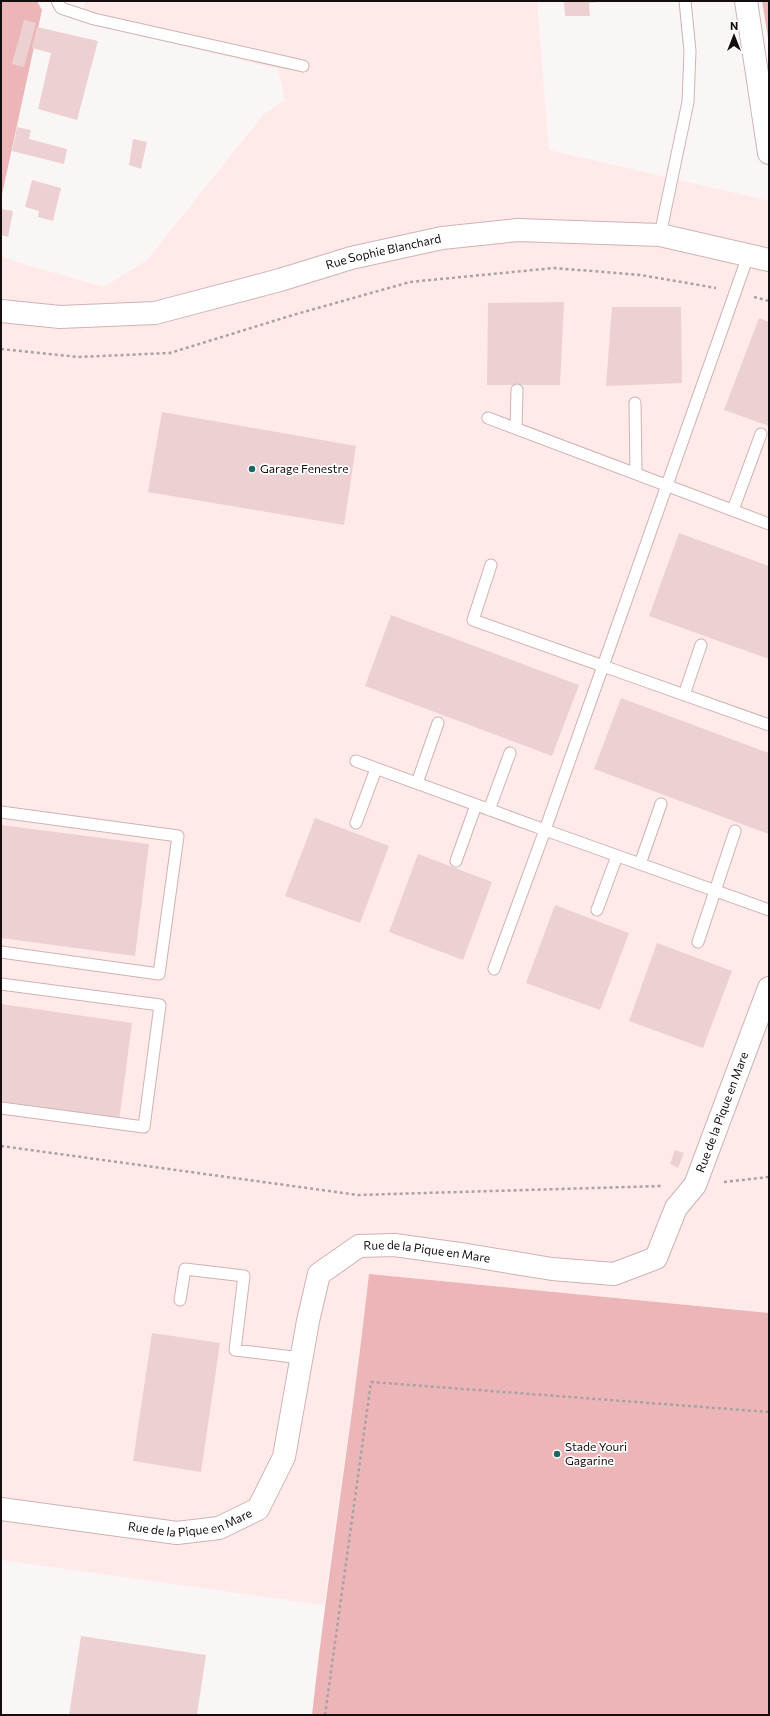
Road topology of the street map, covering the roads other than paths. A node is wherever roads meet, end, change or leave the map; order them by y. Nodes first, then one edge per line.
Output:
1 (57, 1) edge
2 (685, 1) edge
3 (746, 1) edge
4 (304, 66) dead end
5 (769, 153) edge
6 (660, 235) junction
7 (759, 258) edge
8 (1, 310) edge
9 (518, 390) dead end
10 (635, 403) dead end
11 (488, 418) dead end
12 (516, 428) junction
13 (760, 434) dead end
14 (636, 472) junction
15 (667, 484) junction
16 (733, 510) junction
17 (769, 524) edge
18 (491, 565) dead end
19 (701, 645) dead end
20 (603, 666) junction
21 (684, 694) junction
22 (438, 723) dead end
23 (769, 725) edge
24 (510, 753) dead end
25 (356, 761) dead end
26 (376, 769) junction
27 (417, 783) junction
28 (661, 804) dead end
29 (476, 805) junction
30 (489, 810) junction
31 (1, 812) edge
32 (356, 823) dead end
33 (544, 830) junction
34 (735, 831) dead end
35 (617, 856) junction
36 (456, 861) dead end
37 (640, 864) junction
38 (715, 891) junction
39 (597, 910) dead end
40 (769, 910) edge
41 (698, 942) dead end
42 (1, 952) edge
43 (494, 969) dead end
44 (1, 984) edge
45 (769, 988) edge
46 (763, 1023) edge
47 (1, 1108) edge
48 (180, 1300) dead end
49 (300, 1358) junction
50 (1, 1508) edge

1 - 4 lane
2 - 6 lane
3 - 5 street
6 - 7 street, Rue Sophie Blanchard
6 - 8 street, Rue Sophie Blanchard
7 - 15 lane
9 - 12 lane
10 - 14 lane
11 - 12 lane
12 - 14 lane
13 - 16 lane
14 - 15 lane
15 - 16 lane
15 - 20 lane
16 - 17 lane
18 - 20 lane
19 - 21 lane
20 - 21 lane
20 - 33 lane
21 - 23 lane
22 - 27 lane
24 - 30 lane
25 - 26 lane
26 - 27 lane
26 - 32 lane
27 - 29 lane
28 - 37 lane
29 - 30 lane
29 - 36 lane
30 - 33 lane
31 - 42 lane
33 - 35 lane
33 - 43 lane
34 - 38 lane
35 - 37 lane
35 - 39 lane
37 - 38 lane
38 - 40 lane
38 - 41 lane
44 - 47 lane
45 - 46 street, Rue de la Pique en Mare
46 - 49 street, Rue de la Pique en Mare
48 - 49 lane
49 - 50 street, Rue de la Pique en Mare

